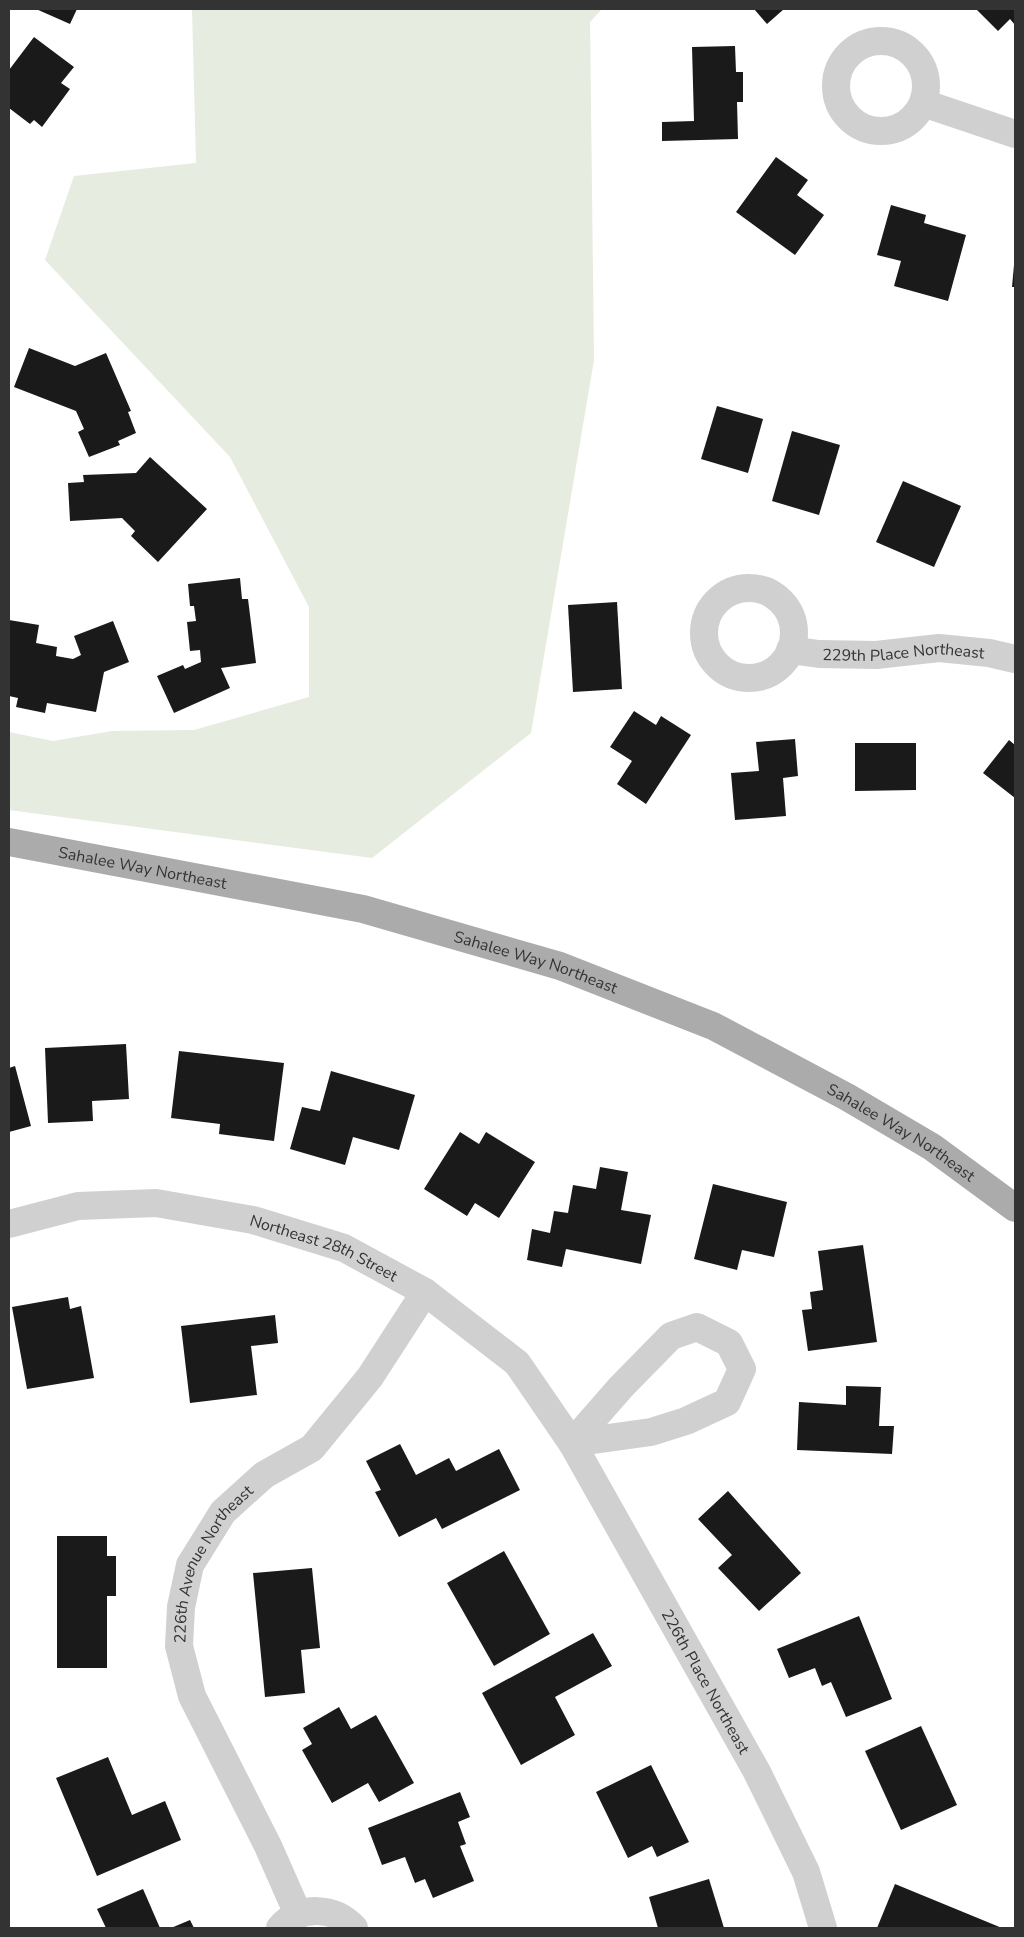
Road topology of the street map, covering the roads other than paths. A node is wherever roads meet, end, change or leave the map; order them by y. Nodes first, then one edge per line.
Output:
1 (923, 103) dead end
2 (1015, 134) edge
3 (790, 650) dead end
4 (1015, 659) edge
5 (9, 842) edge
6 (1015, 1208) edge
7 (9, 1224) edge
8 (425, 1292) junction
9 (572, 1443) junction
10 (289, 1921) edge
11 (354, 1928) edge
12 (823, 1928) edge

1 - 2 street
3 - 4 street, 229th Place Northeast
5 - 6 main road, Sahalee Way Northeast
7 - 8 street, Northeast 28th Street
8 - 9 street, Northeast 28th Street
8 - 10 street, 226th Avenue Northeast
9 - 9 street
9 - 12 street, 226th Place Northeast
10 - 11 street, 226th Avenue Northeast

